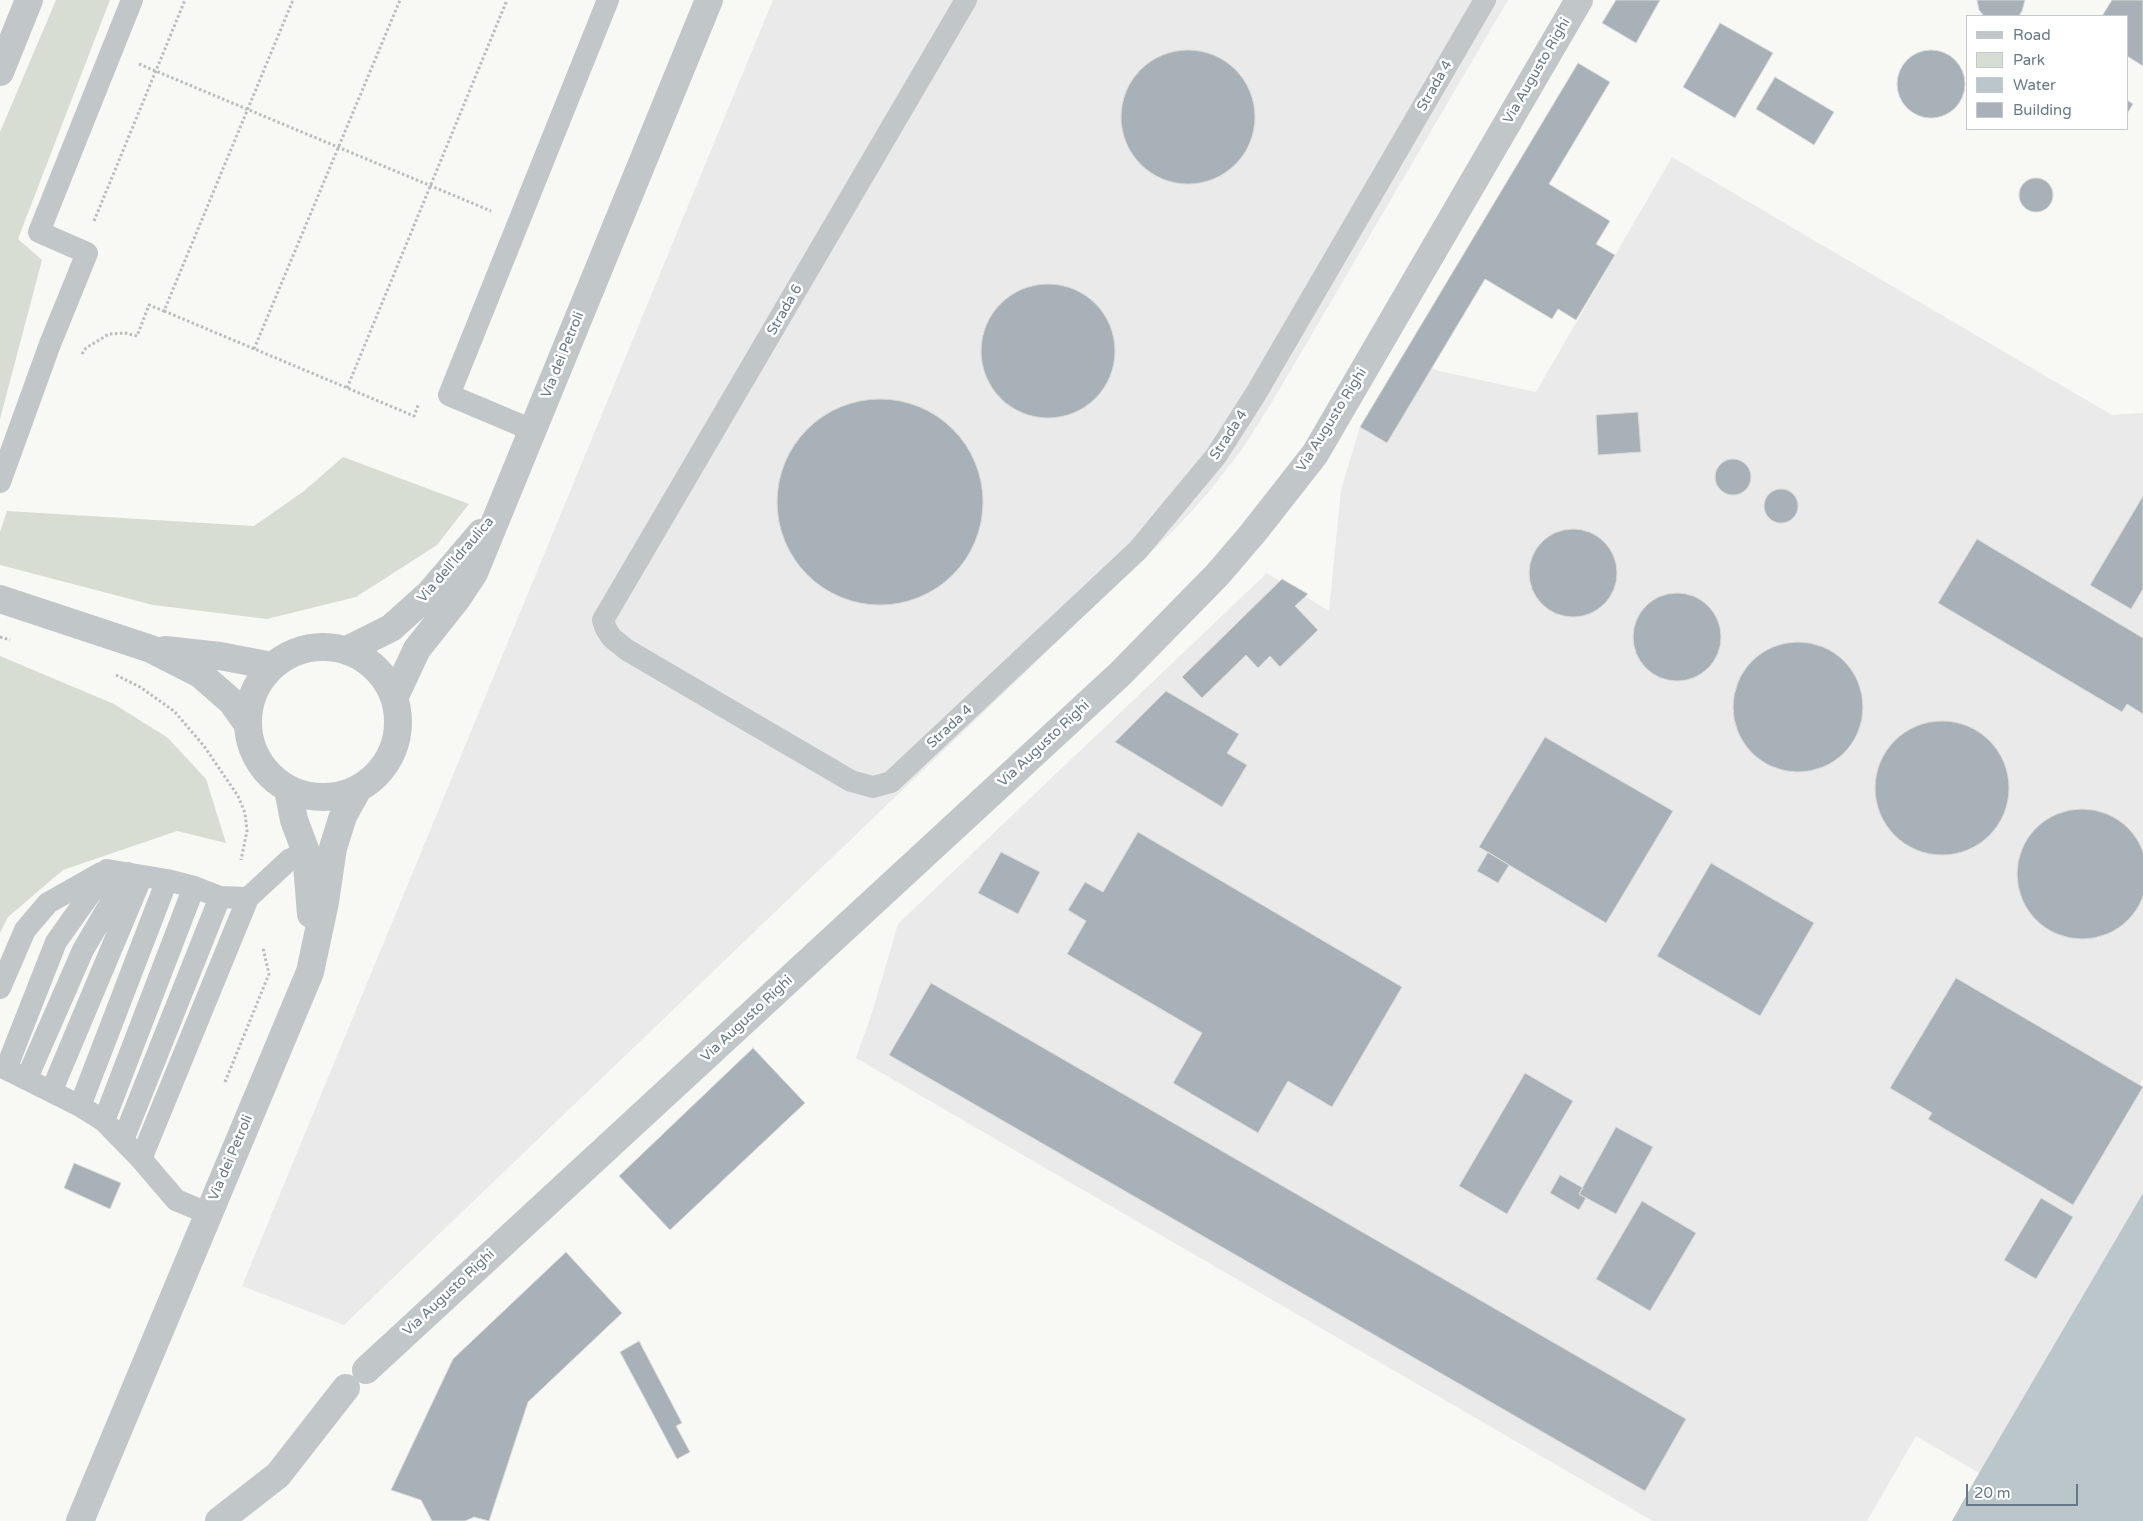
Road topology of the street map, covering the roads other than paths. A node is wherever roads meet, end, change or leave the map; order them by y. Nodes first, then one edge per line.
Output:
1 (30, 0) edge
2 (132, 0) edge
3 (608, 0) edge
4 (709, 0) edge
5 (966, 0) edge
6 (1485, 0) edge
7 (1579, 0) edge
8 (0, 72) edge
9 (532, 430) junction
10 (518, 467) junction
11 (0, 482) edge
12 (0, 599) edge
13 (151, 649) junction
14 (346, 650) junction
15 (272, 666) junction
16 (394, 696) junction
17 (247, 723) junction
18 (873, 788) joint
19 (288, 789) junction
20 (358, 789) junction
21 (306, 852) junction
22 (126, 873) junction
23 (167, 880) junction
24 (194, 887) junction
25 (220, 897) junction
26 (248, 898) junction
27 (310, 972) junction
28 (0, 988) edge
29 (3, 1067) edge
30 (27, 1078) junction
31 (52, 1090) junction
32 (80, 1106) junction
33 (104, 1121) junction
34 (123, 1140) junction
35 (141, 1159) junction
36 (207, 1213) junction
37 (366, 1370) dead end
38 (346, 1388) dead end
39 (80, 1521) edge
40 (219, 1521) edge

1 - 8 street
2 - 11 lane
3 - 9 lane
4 - 9 street, Via dei Petroli
5 - 18 lane, Strada 6
6 - 18 lane, Strada 4
7 - 37 street, Via Augusto Righi
9 - 10 street, Via dei Petroli
10 - 14 street, Via dell'Idraulica
10 - 16 street, Via dei Petroli
12 - 13 street
13 - 15 street
13 - 17 street
14 - 15 street
14 - 16 street
15 - 17 street
16 - 20 street
17 - 19 street
19 - 20 street
19 - 21 street
20 - 27 street, Via dei Petroli
21 - 26 lane
21 - 27 street
22 - 23 lane
22 - 28 lane
22 - 29 lane
22 - 30 lane
22 - 31 lane
23 - 24 lane
23 - 32 lane
24 - 25 lane
24 - 33 lane
25 - 26 lane
25 - 34 lane
26 - 35 lane
27 - 36 street, Via dei Petroli
29 - 30 lane
30 - 31 lane
31 - 32 lane
32 - 33 lane
33 - 34 lane
34 - 35 lane
35 - 36 lane
36 - 39 street, Via dei Petroli
38 - 40 street

